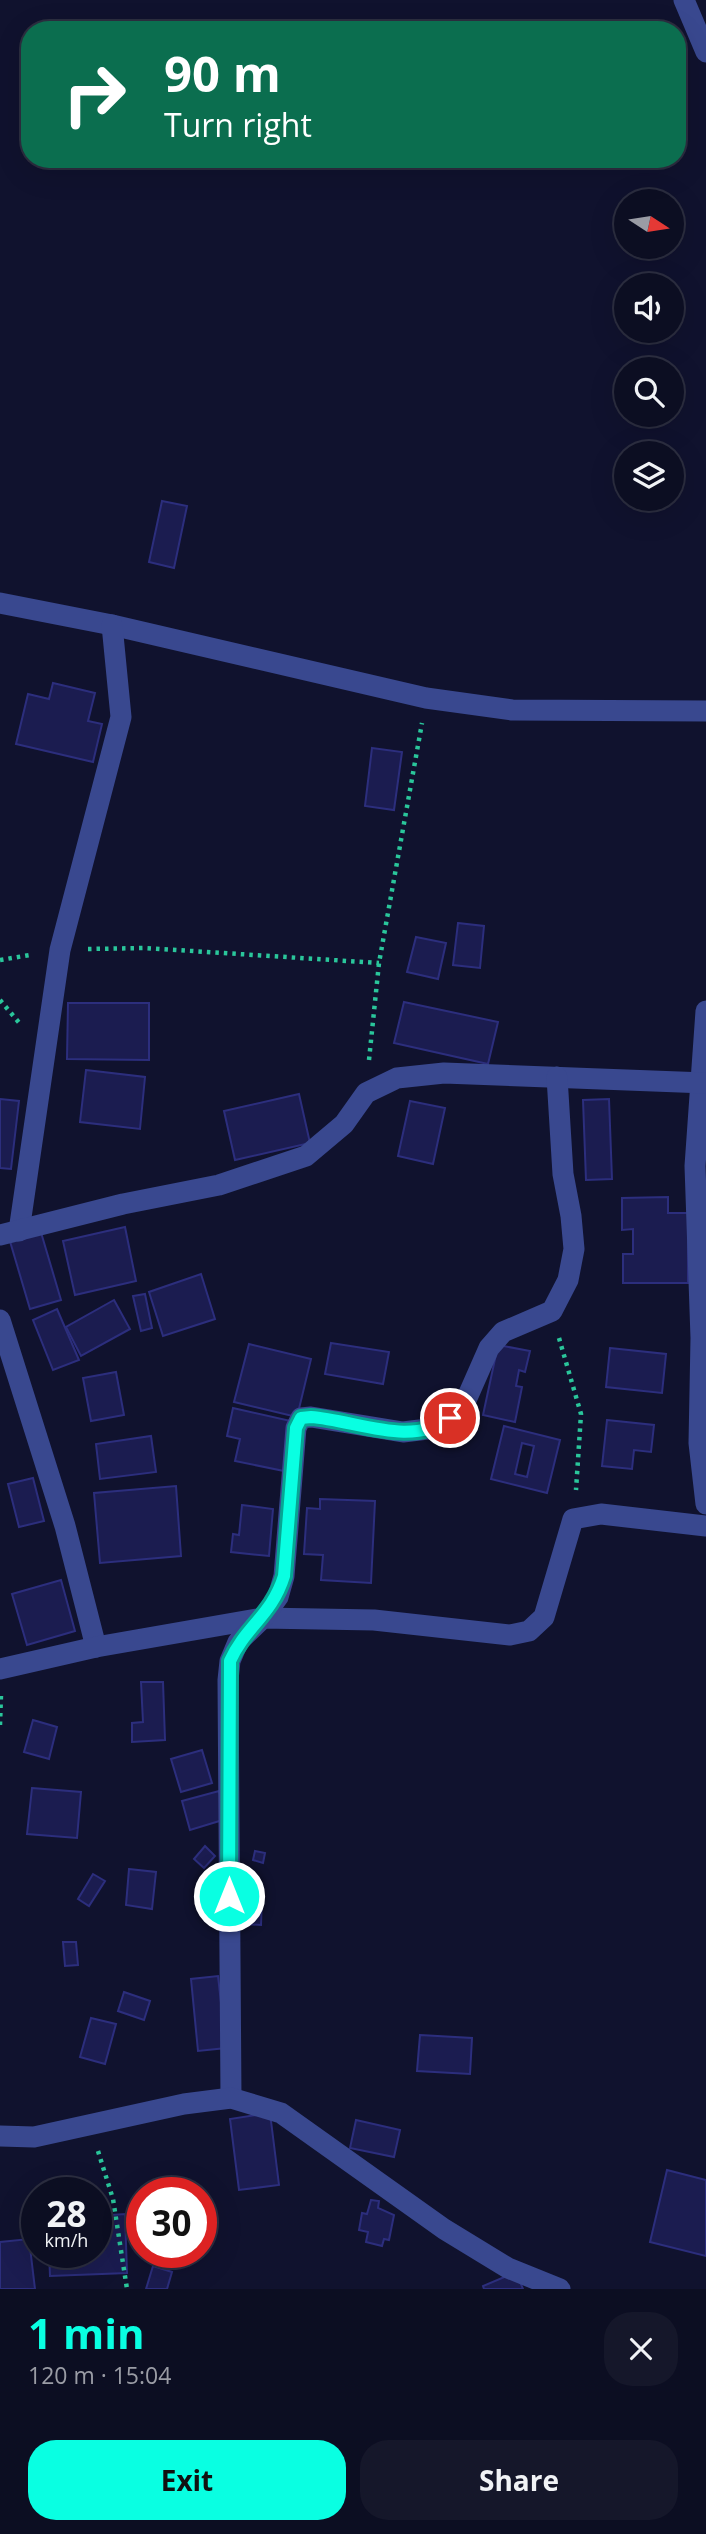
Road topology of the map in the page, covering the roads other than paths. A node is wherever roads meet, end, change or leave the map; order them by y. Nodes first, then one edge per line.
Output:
1 (684, 0) edge
2 (706, 52) edge
3 (0, 603) edge
4 (112, 625) junction
5 (706, 711) edge
6 (706, 1011) edge
7 (557, 1077) junction
8 (702, 1083) edge
9 (9, 1233) edge
10 (0, 1320) edge
11 (706, 1504) edge
12 (705, 1524) edge
13 (263, 1618) junction
14 (96, 1647) junction
15 (0, 1670) edge
16 (231, 2098) junction
17 (0, 2136) edge
18 (560, 2289) edge

1 - 2 street
3 - 4 street
4 - 5 street
4 - 9 street
6 - 8 street
7 - 8 street
7 - 9 street
7 - 13 street
8 - 11 street
10 - 14 street
12 - 13 street
13 - 14 street
13 - 16 street
14 - 15 street
16 - 17 street
16 - 18 street

